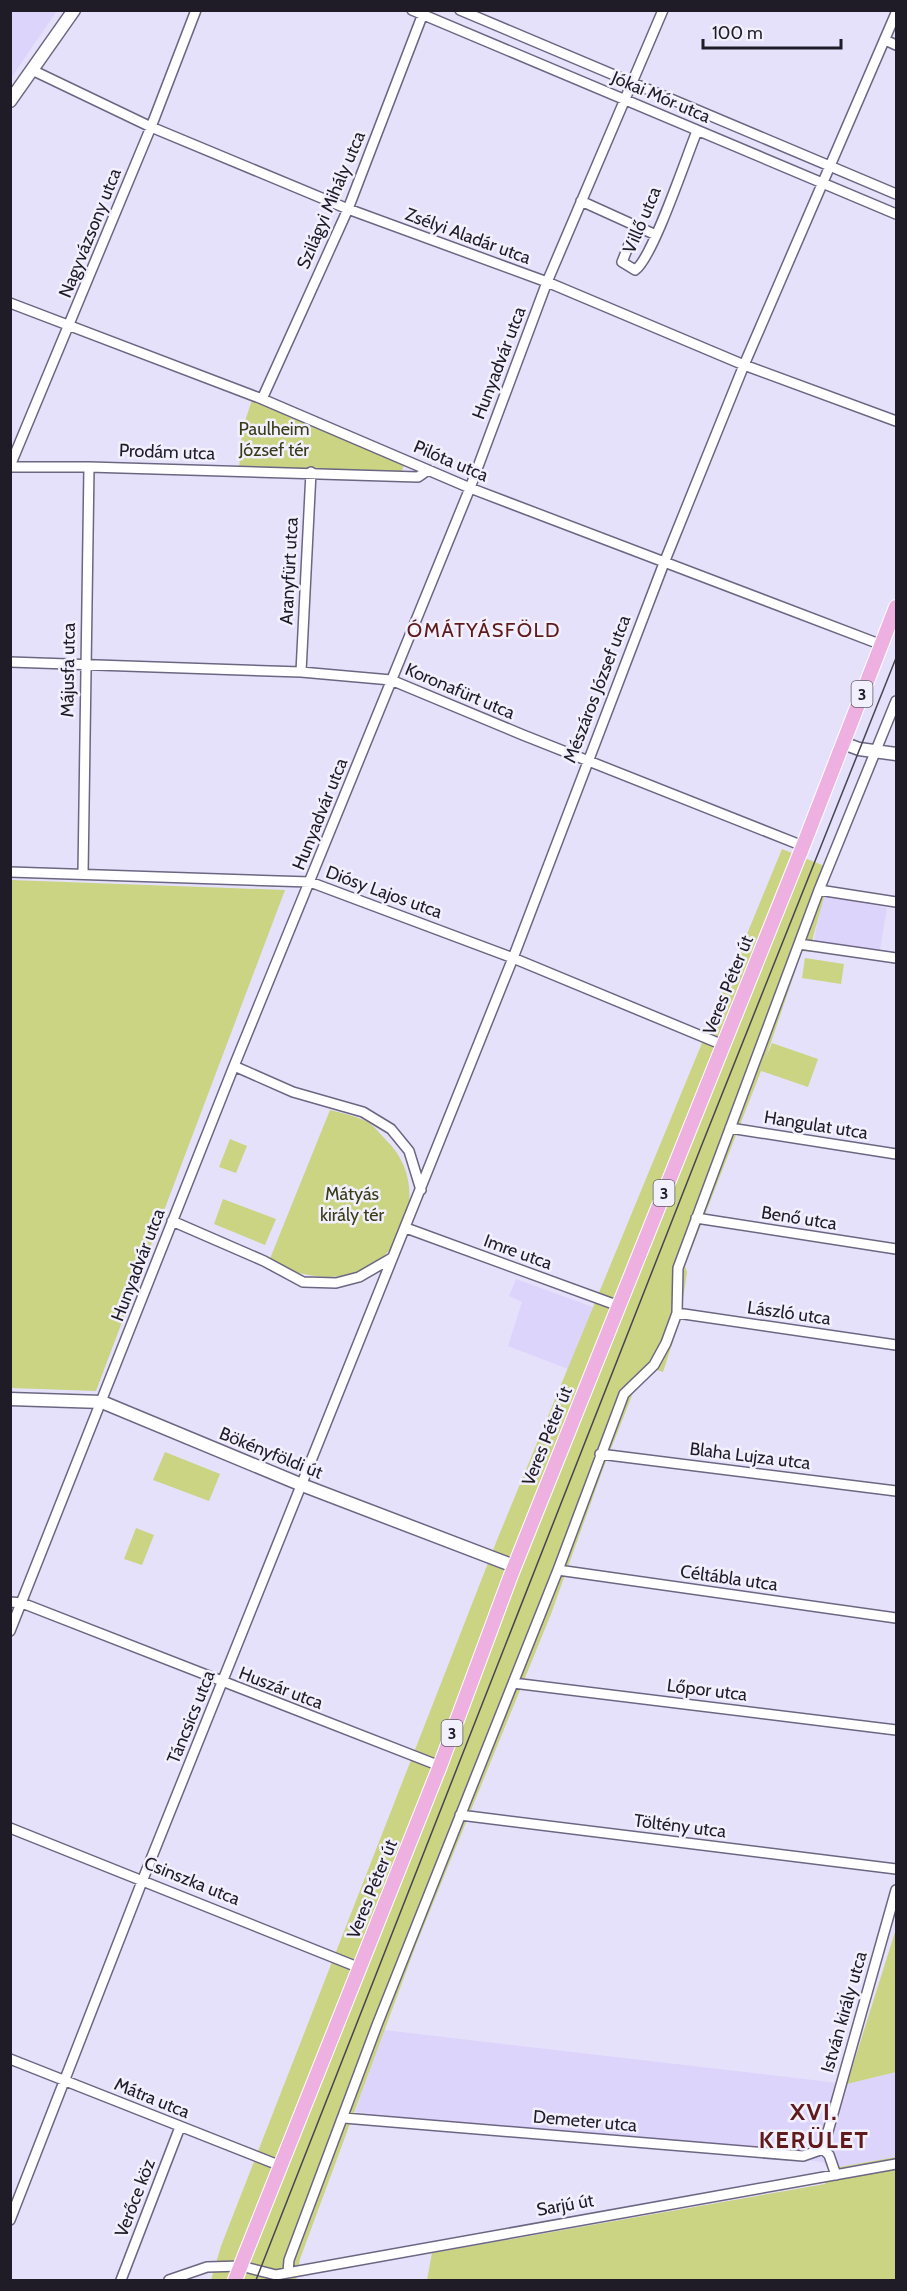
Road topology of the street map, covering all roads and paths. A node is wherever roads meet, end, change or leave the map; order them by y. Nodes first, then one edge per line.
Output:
1 (74, 10) edge
2 (196, 10) edge
3 (412, 10) edge
4 (460, 10) edge
5 (663, 10) edge
6 (424, 13) edge
7 (897, 13) edge
8 (885, 40) junction
9 (897, 45) edge
10 (32, 70) junction
11 (632, 81) junction
12 (623, 99) junction
13 (10, 101) edge
14 (151, 127) junction
15 (697, 131) junction
16 (830, 166) junction
17 (824, 183) junction
18 (897, 194) edge
19 (581, 201) junction
20 (348, 209) junction
21 (897, 214) edge
22 (636, 227) junction
23 (656, 235) junction
24 (547, 282) junction
25 (10, 303) edge
26 (70, 325) junction
27 (744, 364) junction
28 (262, 399) junction
29 (897, 421) edge
30 (10, 467) edge
31 (89, 467) junction
32 (428, 470) junction
33 (311, 472) junction
34 (470, 488) junction
35 (664, 563) junction
36 (897, 607) edge
37 (882, 645) junction
38 (10, 662) edge
39 (84, 664) junction
40 (301, 672) junction
41 (391, 680) junction
42 (897, 701) edge
43 (843, 743) junction
44 (875, 751) junction
45 (897, 754) edge
46 (587, 760) junction
47 (803, 846) junction
48 (10, 872) edge
49 (83, 874) junction
50 (310, 882) junction
51 (819, 891) junction
52 (897, 902) edge
53 (799, 944) junction
54 (513, 958) junction
55 (897, 958) edge
56 (723, 1045) junction
57 (234, 1066) junction
58 (730, 1128) junction
59 (897, 1154) edge
60 (421, 1190) junction
61 (696, 1218) junction
62 (172, 1221) junction
63 (406, 1228) junction
64 (897, 1250) edge
65 (392, 1258) junction
66 (619, 1306) junction
67 (677, 1313) junction
68 (897, 1345) edge
69 (10, 1399) edge
70 (102, 1402) junction
71 (600, 1454) junction
72 (302, 1485) junction
73 (897, 1491) edge
74 (514, 1566) junction
75 (558, 1570) junction
76 (10, 1602) edge
77 (22, 1603) junction
78 (897, 1618) edge
79 (10, 1631) edge
80 (222, 1683) junction
81 (513, 1683) junction
82 (897, 1730) edge
83 (440, 1766) junction
84 (460, 1815) junction
85 (10, 1828) edge
86 (897, 1869) edge
87 (143, 1879) junction
88 (897, 1890) edge
89 (360, 1968) junction
90 (10, 2060) edge
91 (65, 2081) junction
92 (344, 2118) junction
93 (180, 2127) junction
94 (823, 2149) junction
95 (897, 2164) edge
96 (281, 2166) junction
97 (836, 2175) junction
98 (10, 2220) edge
99 (241, 2266) junction
100 (288, 2272) junction
101 (121, 2280) edge
102 (169, 2280) edge
103 (235, 2280) edge

1 - 10 street
2 - 14 street, Nagyvázsony utca
3 - 6 street, Jókai Mór utca
4 - 11 street, Jókai Mór utca
5 - 11 street, Hunyadvár utca
6 - 12 street, Jókai Mór utca
6 - 20 street, Szilágyi Mihály utca
7 - 8 street, Mészáros József utca
8 - 9 street
8 - 16 street, Mészáros József utca
10 - 13 street
10 - 14 street, Zsélyi Aladár utca
11 - 12 street, Hunyadvár utca
11 - 16 street, Jókai Mór utca
12 - 15 street, Jókai Mór utca
12 - 19 street, Hunyadvár utca
14 - 20 street, Zsélyi Aladár utca
14 - 26 street, Nagyvázsony utca
15 - 17 street, Jókai Mór utca
15 - 23 street, Villő utca
16 - 17 street, Mészáros József utca
16 - 18 street, Jókai Mór utca
17 - 21 street, Jókai Mór utca
17 - 27 street, Mészáros József utca
19 - 22 street
19 - 24 street, Hunyadvár utca
20 - 24 street, Zsélyi Aladár utca
20 - 28 street, Szilágyi Mihály utca
22 - 23 street
22 - 23 street, Villő utca
24 - 27 street, Zsélyi Aladár utca
24 - 34 street, Hunyadvár utca
25 - 26 street, Pilóta utca
26 - 28 street, Pilóta utca
26 - 30 street, Nagyvázsony utca
27 - 29 street, Zsélyi Aladár utca
27 - 35 street, Mészáros József utca
28 - 32 street, Pilóta utca
30 - 31 street, Prodám utca
31 - 33 street, Prodám utca
31 - 39 street, Májusfa utca
32 - 33 street, Prodám utca
32 - 34 street, Pilóta utca
33 - 40 street, Aranyfürt utca
34 - 35 street, Pilóta utca
34 - 41 street, Hunyadvár utca
35 - 37 street, Pilóta utca
35 - 46 street, Mészáros József utca
36 - 37 main road, Veres Péter út / 3
37 - 43 main road, Veres Péter út / 3
38 - 39 street, Koronafürt utca
39 - 40 street, Koronafürt utca
39 - 49 street, Májusfa utca
40 - 41 street, Koronafürt utca
41 - 46 street, Koronafürt utca
41 - 50 street, Hunyadvár utca
42 - 44 street
43 - 44 street
43 - 47 main road, Veres Péter út / 3
44 - 45 street
44 - 51 street
46 - 47 street, Koronafürt utca
46 - 54 street, Mészáros József utca
47 - 56 main road, Veres Péter út / 3
48 - 49 street, Diósy Lajos utca
49 - 50 street, Diósy Lajos utca
50 - 54 street, Diósy Lajos utca
50 - 57 street, Hunyadvár utca
51 - 52 street
51 - 53 street
53 - 55 street
53 - 58 street
54 - 56 street, Diósy Lajos utca
54 - 60 street, Mészáros József utca
56 - 66 main road, Veres Péter út / 3
57 - 60 street
57 - 62 street, Hunyadvár utca
58 - 59 street, Hangulat utca
58 - 61 street
60 - 63 street, Mészáros József utca
61 - 64 street, Benő utca
61 - 67 street
62 - 65 street
62 - 70 street, Hunyadvár utca
63 - 65 street, Táncsics utca
63 - 66 street, Imre utca
65 - 72 street, Táncsics utca
66 - 74 main road, Veres Péter út / 3
67 - 68 street, László utca
67 - 71 street
69 - 70 street, Bökényföldi út
70 - 72 street, Bökényföldi út
70 - 77 street, Hunyadvár utca
71 - 73 street, Blaha Lujza utca
71 - 75 street
72 - 74 street, Bökényföldi út
72 - 80 street, Táncsics utca
74 - 83 main road, Veres Péter út / 3
75 - 78 street, Céltábla utca
75 - 81 street
76 - 77 street, Huszár utca
77 - 79 street, Hunyadvár utca
77 - 80 street, Huszár utca
80 - 83 street, Huszár utca
80 - 87 street, Táncsics utca
81 - 82 street, Lőpor utca
81 - 84 street
83 - 89 main road, Veres Péter út / 3
84 - 86 street, Töltény utca
84 - 92 street
85 - 87 street, Csinszka utca
87 - 89 street, Csinszka utca
87 - 91 street, Táncsics utca
88 - 94 street, István király utca
89 - 96 main road, Veres Péter út / 3
90 - 91 street, Mátra utca
91 - 93 street, Mátra utca
91 - 98 street, Táncsics utca
92 - 94 street, Demeter utca
92 - 100 street
93 - 96 street, Mátra utca
93 - 101 street, Verőce köz
94 - 97 street
95 - 97 street, Sarjú út
96 - 99 main road, Veres Péter út / 3
97 - 100 street, Sarjú út
99 - 100 street, Sarjú út
99 - 102 street, Sarjú út
99 - 103 main road, Veres Péter út / 3

